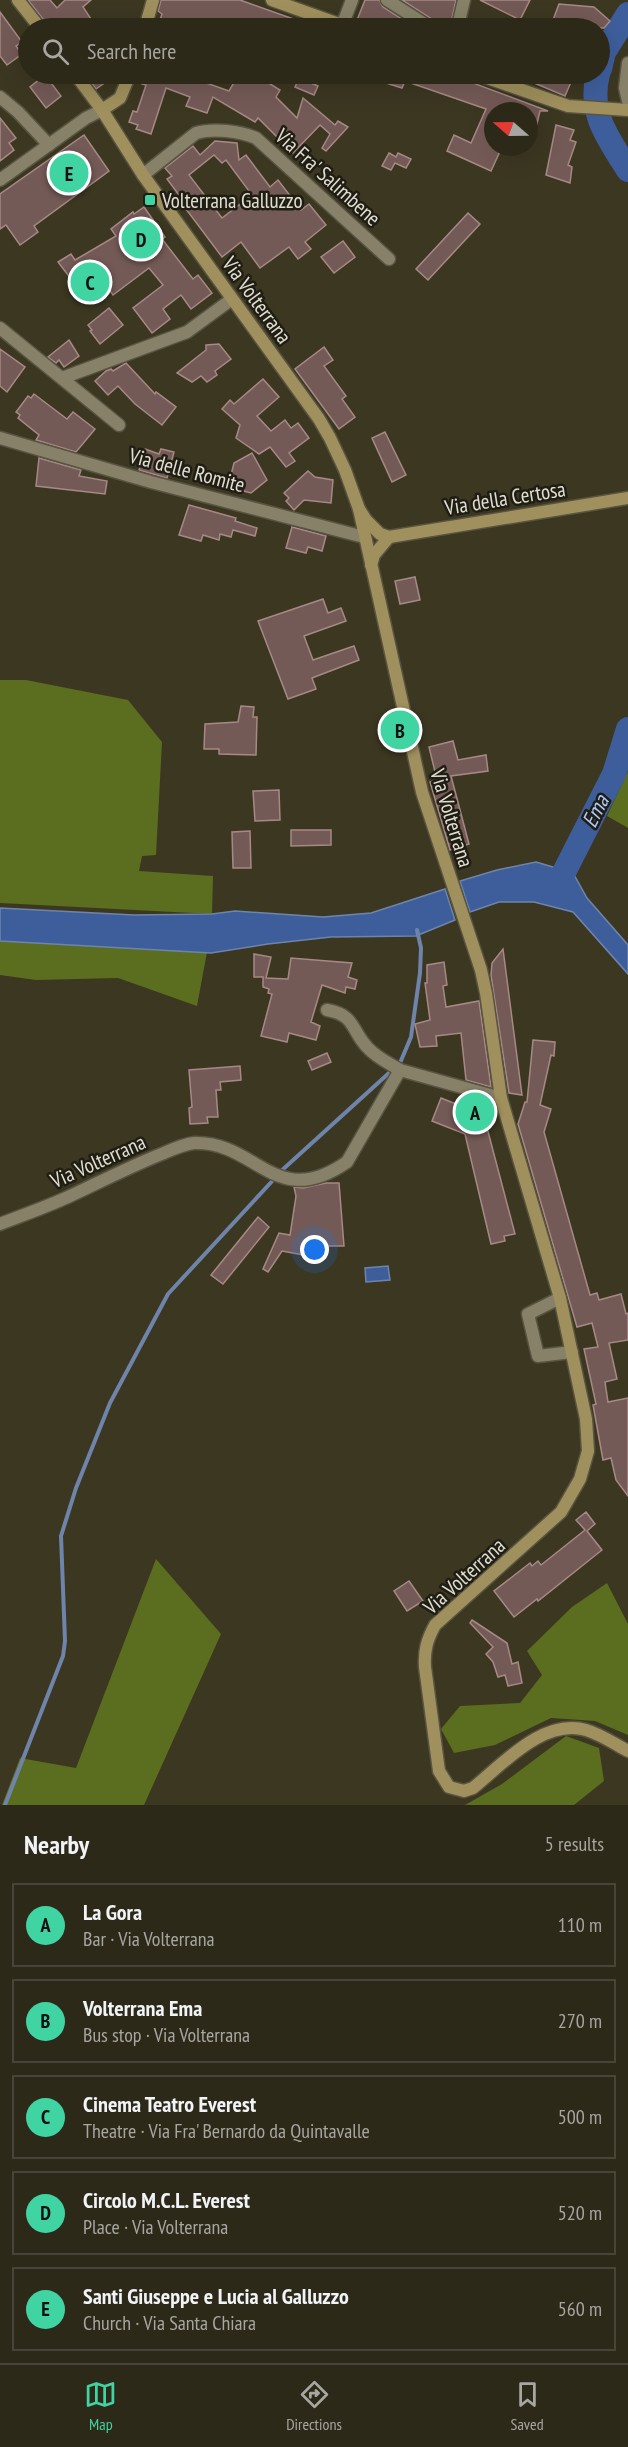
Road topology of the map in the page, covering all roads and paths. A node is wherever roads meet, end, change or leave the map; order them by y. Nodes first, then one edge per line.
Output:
1 (18, 0) edge
2 (153, 0) edge
3 (272, 0) edge
4 (352, 0) edge
5 (387, 0) edge
6 (464, 0) edge
7 (32, 18) edge
8 (148, 18) edge
9 (321, 18) edge
10 (348, 18) edge
11 (415, 18) edge
12 (460, 18) edge
13 (628, 63) edge
14 (82, 84) edge
15 (126, 84) edge
16 (506, 84) edge
17 (0, 98) edge
18 (628, 101) edge
19 (102, 110) junction
20 (628, 110) edge
21 (49, 145) junction
22 (143, 175) junction
23 (0, 180) edge
24 (389, 260) dead end
25 (231, 298) junction
26 (0, 328) edge
27 (62, 378) junction
28 (119, 425) dead end
29 (0, 438) edge
30 (628, 498) edge
31 (359, 509) junction
32 (364, 537) junction
33 (389, 537) junction
34 (378, 548) junction
35 (371, 565) junction
36 (327, 1010) dead end
37 (400, 1070) junction
38 (501, 1098) junction
39 (0, 1224) edge
40 (560, 1298) junction
41 (573, 1352) junction
42 (628, 1751) edge

1 - 7 main road
2 - 8 main road
3 - 9 main road
4 - 10 street
5 - 11 street
6 - 12 street
13 - 18 street
14 - 19 main road, Via Volterrana
15 - 19 main road
16 - 20 main road
17 - 21 street
19 - 21 street
19 - 22 main road, Via Volterrana
21 - 23 street
22 - 24 street, Via Fra' Salimbene
22 - 25 main road, Via Volterrana
25 - 27 street
25 - 31 main road, Via Volterrana
26 - 27 street
27 - 28 street
29 - 32 street, Via delle Romite
30 - 33 main road, Via della Certosa
31 - 32 main road, Via Volterrana
31 - 33 main road, Via Volterrana
32 - 34 main road
32 - 35 main road, Via Volterrana
33 - 34 main road
34 - 35 main road
35 - 38 main road, Via Volterrana
36 - 37 street
37 - 38 street
37 - 39 street, Via Volterrana
38 - 40 main road, Via Volterrana
40 - 41 main road, Via Volterrana
40 - 41 street
41 - 42 main road, Via Volterrana

